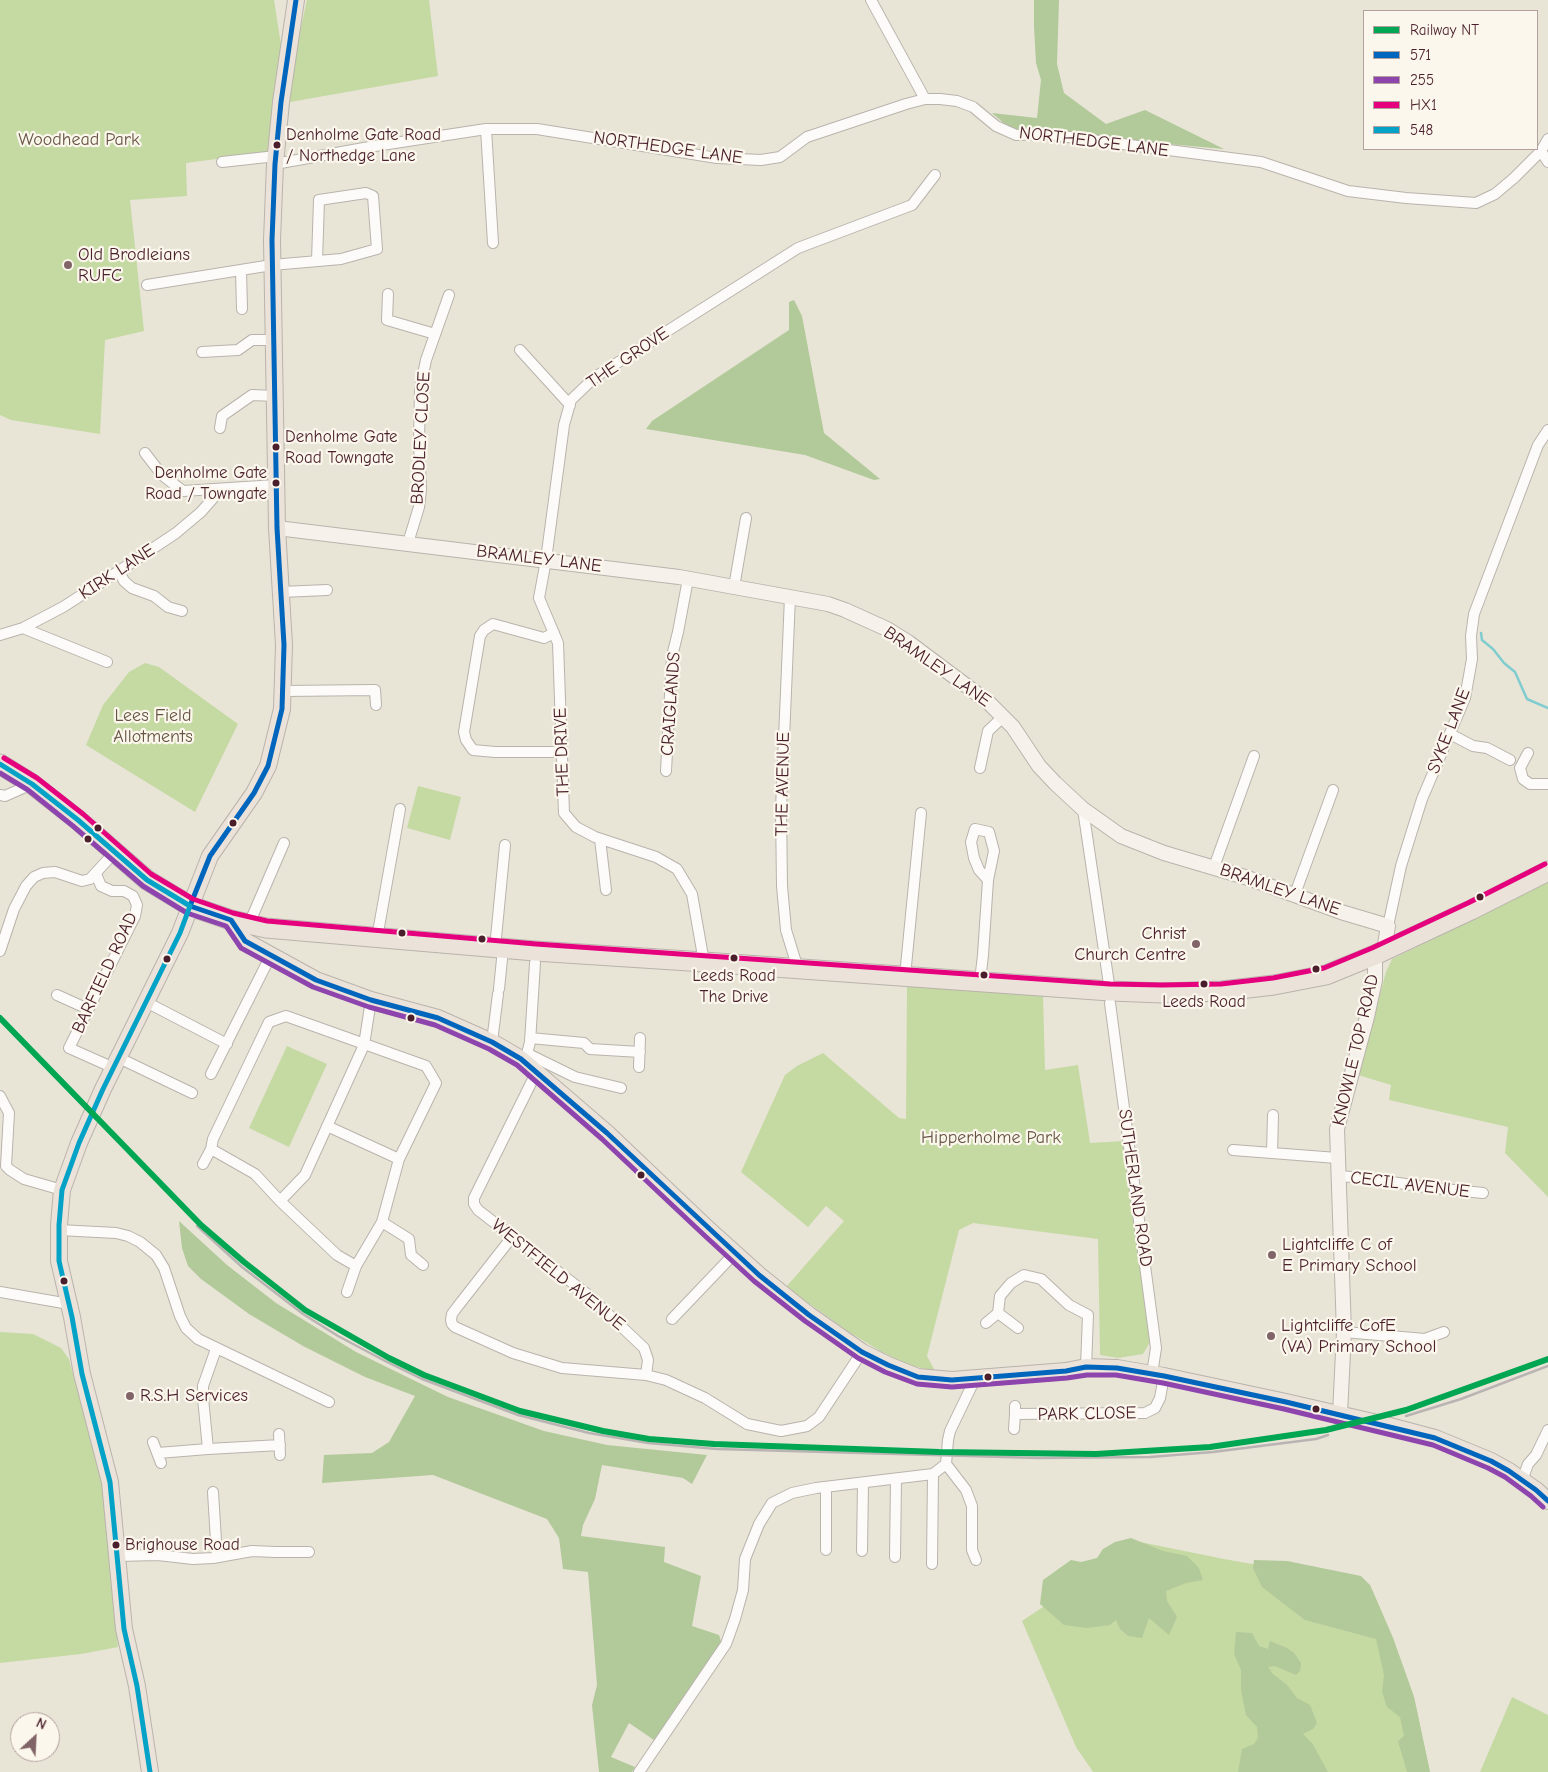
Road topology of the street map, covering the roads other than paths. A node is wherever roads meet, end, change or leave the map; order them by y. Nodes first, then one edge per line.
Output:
1 (296, 0) edge
2 (871, 0) edge
3 (925, 99) junction
4 (486, 129) junction
5 (1548, 139) edge
6 (1541, 151) junction
7 (276, 160) junction
8 (222, 162) dead end
9 (1548, 162) edge
10 (935, 175) dead end
11 (493, 242) dead end
12 (317, 261) junction
13 (272, 265) junction
14 (241, 270) junction
15 (147, 285) dead end
16 (388, 294) dead end
17 (449, 296) dead end
18 (242, 309) dead end
19 (435, 334) junction
20 (274, 340) junction
21 (520, 350) dead end
22 (202, 352) dead end
23 (275, 396) junction
24 (570, 405) junction
25 (220, 428) dead end
26 (1548, 430) edge
27 (145, 453) dead end
28 (276, 484) junction
29 (220, 490) junction
30 (746, 518) dead end
31 (277, 528) junction
32 (408, 543) junction
33 (546, 560) junction
34 (119, 571) junction
35 (688, 579) junction
36 (734, 587) junction
37 (327, 590) dead end
38 (281, 592) junction
39 (790, 597) junction
40 (182, 611) dead end
41 (23, 628) junction
42 (554, 633) junction
43 (0, 635) edge
44 (106, 662) dead end
45 (284, 690) junction
46 (376, 705) dead end
47 (1004, 716) junction
48 (1450, 734) junction
49 (561, 752) junction
50 (1528, 753) dead end
51 (1254, 756) dead end
52 (1510, 760) dead end
53 (0, 764) edge
54 (980, 768) dead end
55 (666, 771) dead end
56 (32, 784) junction
57 (1548, 784) edge
58 (1334, 790) dead end
59 (0, 795) edge
60 (400, 809) dead end
61 (1083, 809) junction
62 (921, 813) dead end
63 (600, 839) junction
64 (284, 843) dead end
65 (504, 845) dead end
66 (114, 853) junction
67 (1214, 867) junction
68 (1548, 871) edge
69 (96, 874) junction
70 (988, 880) dead end
71 (606, 890) dead end
72 (1295, 894) junction
73 (190, 906) junction
74 (240, 922) junction
75 (1388, 926) junction
76 (377, 938) junction
77 (499, 948) junction
78 (0, 951) edge
79 (1380, 953) junction
80 (271, 955) junction
81 (704, 962) junction
82 (535, 963) dead end
83 (798, 969) junction
84 (905, 976) junction
85 (980, 981) junction
86 (57, 995) dead end
87 (1110, 997) junction
88 (372, 1000) junction
89 (146, 1002) junction
90 (88, 1009) junction
91 (530, 1038) junction
92 (640, 1038) dead end
93 (492, 1042) junction
94 (227, 1044) junction
95 (364, 1045) junction
96 (640, 1052) junction
97 (116, 1063) junction
98 (530, 1063) junction
99 (639, 1067) dead end
100 (211, 1074) dead end
101 (621, 1088) dead end
102 (192, 1093) dead end
103 (0, 1096) edge
104 (1273, 1115) dead end
105 (328, 1126) junction
106 (211, 1149) junction
107 (1233, 1150) dead end
108 (1272, 1153) junction
109 (1337, 1158) junction
110 (399, 1159) junction
111 (203, 1164) dead end
112 (3, 1167) edge
113 (1338, 1176) junction
114 (62, 1190) junction
115 (1483, 1193) dead end
116 (280, 1201) junction
117 (382, 1222) junction
118 (59, 1230) junction
119 (512, 1237) junction
120 (735, 1253) junction
121 (356, 1266) junction
122 (423, 1266) dead end
123 (0, 1292) edge
124 (347, 1292) dead end
125 (69, 1304) junction
126 (998, 1313) junction
127 (672, 1319) dead end
128 (986, 1323) dead end
129 (1018, 1328) dead end
130 (1344, 1332) junction
131 (1444, 1332) dead end
132 (216, 1349) junction
133 (862, 1352) junction
134 (1086, 1368) junction
135 (646, 1375) junction
136 (1158, 1375) junction
137 (975, 1379) junction
138 (329, 1402) dead end
139 (1340, 1414) junction
140 (1014, 1429) dead end
141 (1548, 1430) edge
142 (279, 1434) dead end
143 (153, 1442) dead end
144 (208, 1449) junction
145 (946, 1464) junction
146 (933, 1474) junction
147 (896, 1479) junction
148 (1522, 1481) junction
149 (863, 1483) junction
150 (826, 1487) junction
151 (213, 1492) dead end
152 (1548, 1502) edge
153 (826, 1550) dead end
154 (862, 1551) dead end
155 (309, 1552) dead end
156 (117, 1556) junction
157 (216, 1557) junction
158 (895, 1557) dead end
159 (976, 1560) dead end
160 (932, 1564) dead end
161 (150, 1772) edge
162 (639, 1772) edge

1 - 7 main road
2 - 3 street
3 - 4 street, NORTHEDGE LANE
3 - 6 street, NORTHEDGE LANE
4 - 7 street, NORTHEDGE LANE
4 - 11 street
5 - 6 street, NORTHEDGE LANE
6 - 9 street
7 - 8 street, NORTHEDGE LANE
7 - 13 main road
10 - 24 street, THE GROVE
12 - 12 street
12 - 13 street
13 - 14 street
13 - 20 main road
14 - 15 street
14 - 18 street
16 - 19 street
17 - 19 street, BRODLEY CLOSE
19 - 32 street, BRODLEY CLOSE
20 - 22 street
20 - 23 main road
21 - 24 street
23 - 25 street
23 - 28 main road
24 - 33 street, THE GROVE
26 - 48 street, SYKE LANE
27 - 29 street
28 - 29 street
28 - 31 main road
29 - 34 street, KIRK LANE
30 - 36 street
31 - 32 street, BRAMLEY LANE
31 - 38 main road
32 - 33 street, BRAMLEY LANE
33 - 35 street, BRAMLEY LANE
33 - 42 street, THE DRIVE
34 - 40 street
34 - 41 street, KIRK LANE
35 - 36 street, BRAMLEY LANE
35 - 55 street, CRAIGLANDS
36 - 39 street, BRAMLEY LANE
37 - 38 street
38 - 45 main road
39 - 47 street, BRAMLEY LANE
39 - 83 street, THE AVENUE
41 - 43 street, KIRK LANE
41 - 44 street
42 - 49 street, THE DRIVE
42 - 49 street
45 - 46 street
45 - 73 main road
47 - 54 street
47 - 61 street, BRAMLEY LANE
48 - 52 street
48 - 75 street, SYKE LANE
49 - 63 street, THE DRIVE
50 - 57 street
51 - 67 street
53 - 56 highway
56 - 59 street
56 - 66 highway
58 - 72 street
60 - 76 street
61 - 67 street, BRAMLEY LANE
61 - 87 street, SUTHERLAND ROAD
62 - 84 street
63 - 71 street
63 - 81 street, THE DRIVE
64 - 74 street
65 - 77 street
66 - 69 street
66 - 73 highway
67 - 72 street, BRAMLEY LANE
68 - 79 highway
69 - 78 street
69 - 90 street, BARFIELD ROAD
70 - 85 street
72 - 75 street, BRAMLEY LANE
73 - 74 highway
73 - 89 main road
74 - 76 highway
74 - 80 main road
75 - 79 street, SYKE LANE
76 - 77 highway
77 - 81 highway
77 - 93 street
79 - 87 highway
79 - 109 street, KNOWLE TOP ROAD
80 - 88 main road
80 - 94 street
81 - 83 highway
82 - 91 street
83 - 84 highway
84 - 85 highway
85 - 87 highway
86 - 90 street
87 - 136 street, SUTHERLAND ROAD
88 - 93 main road
88 - 95 street
89 - 94 street
89 - 97 main road
90 - 97 street, BARFIELD ROAD
91 - 96 street
91 - 98 street
92 - 96 street
93 - 98 main road
94 - 100 street
95 - 105 street
95 - 106 street
95 - 110 street
96 - 99 street
97 - 102 street
97 - 114 main road
98 - 101 street
98 - 119 street, WESTFIELD AVENUE
98 - 120 main road
103 - 112 street
104 - 108 street
105 - 110 street
105 - 116 street
106 - 111 street
106 - 116 street
107 - 108 street
108 - 109 street
109 - 113 street, KNOWLE TOP ROAD
110 - 117 street
112 - 114 street
113 - 115 street, CECIL AVENUE
113 - 130 street, KNOWLE TOP ROAD
114 - 118 main road
116 - 121 street
117 - 121 street
117 - 122 street
118 - 125 main road
118 - 132 street
119 - 135 street, WESTFIELD AVENUE
119 - 135 street
120 - 127 street
120 - 133 main road
121 - 124 street
123 - 125 street
125 - 156 main road
126 - 128 street
126 - 129 street
126 - 134 street
130 - 131 street
130 - 139 street, KNOWLE TOP ROAD
132 - 138 street
132 - 144 street
133 - 135 street
133 - 137 main road
134 - 136 main road
134 - 137 main road
136 - 139 main road
136 - 140 street, PARK CLOSE
137 - 145 street
139 - 148 main road
141 - 148 street
142 - 144 street
143 - 144 street
145 - 146 street
145 - 159 street
146 - 147 street
146 - 160 street
147 - 149 street
147 - 158 street
148 - 152 main road
149 - 150 street
149 - 154 street
150 - 153 street
150 - 162 street
151 - 157 street
155 - 157 street
156 - 157 street
156 - 161 main road

